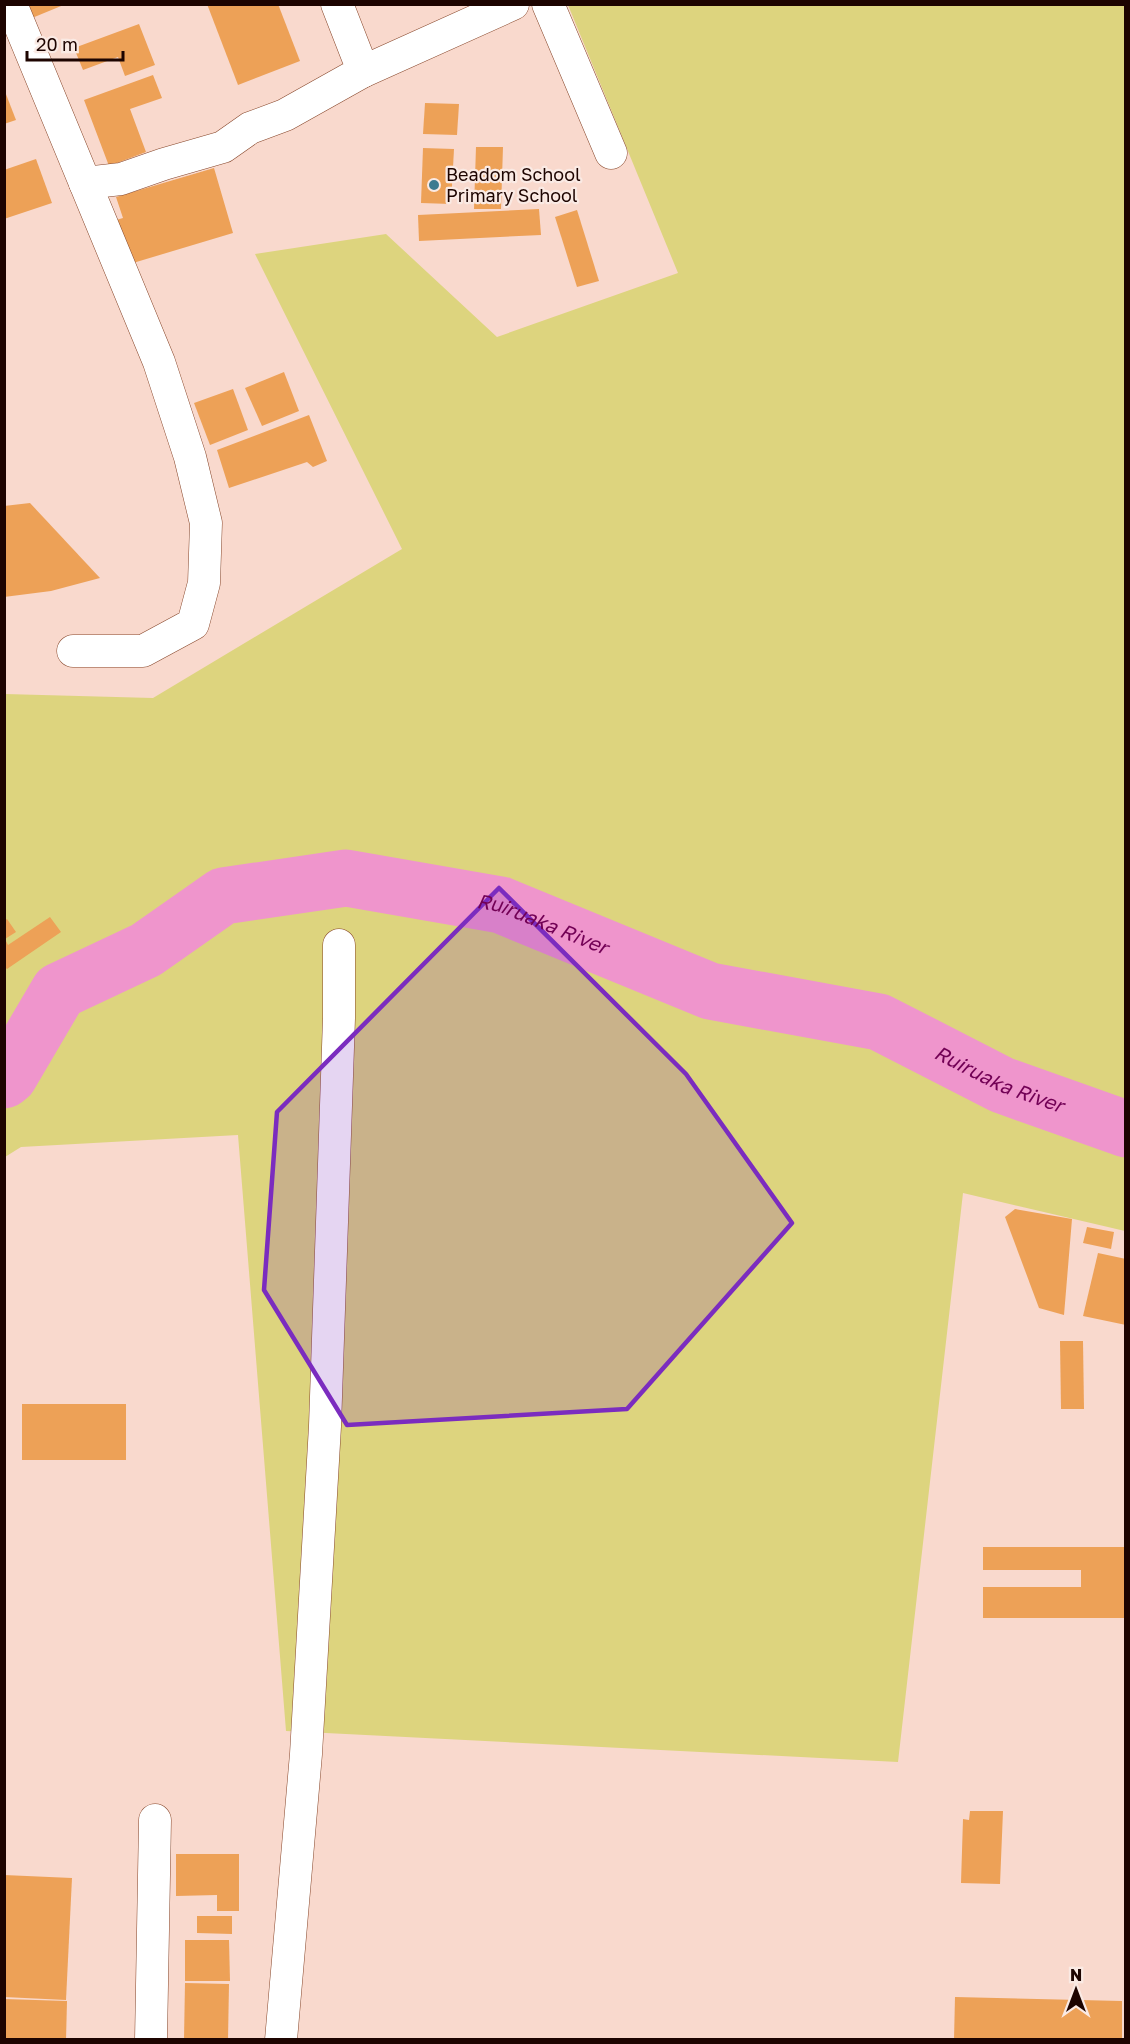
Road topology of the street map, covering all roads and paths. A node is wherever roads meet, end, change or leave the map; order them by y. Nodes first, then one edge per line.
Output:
1 (11, 4) edge
2 (338, 4) edge
3 (513, 4) edge
4 (548, 4) edge
5 (362, 72) junction
6 (611, 153) dead end
7 (85, 183) junction
8 (73, 651) dead end
9 (339, 945) dead end
10 (155, 1820) dead end
11 (151, 2040) edge
12 (281, 2040) edge

1 - 7 street
2 - 5 street
3 - 5 street
4 - 6 street
5 - 7 street
7 - 8 street
9 - 12 street
10 - 11 street

